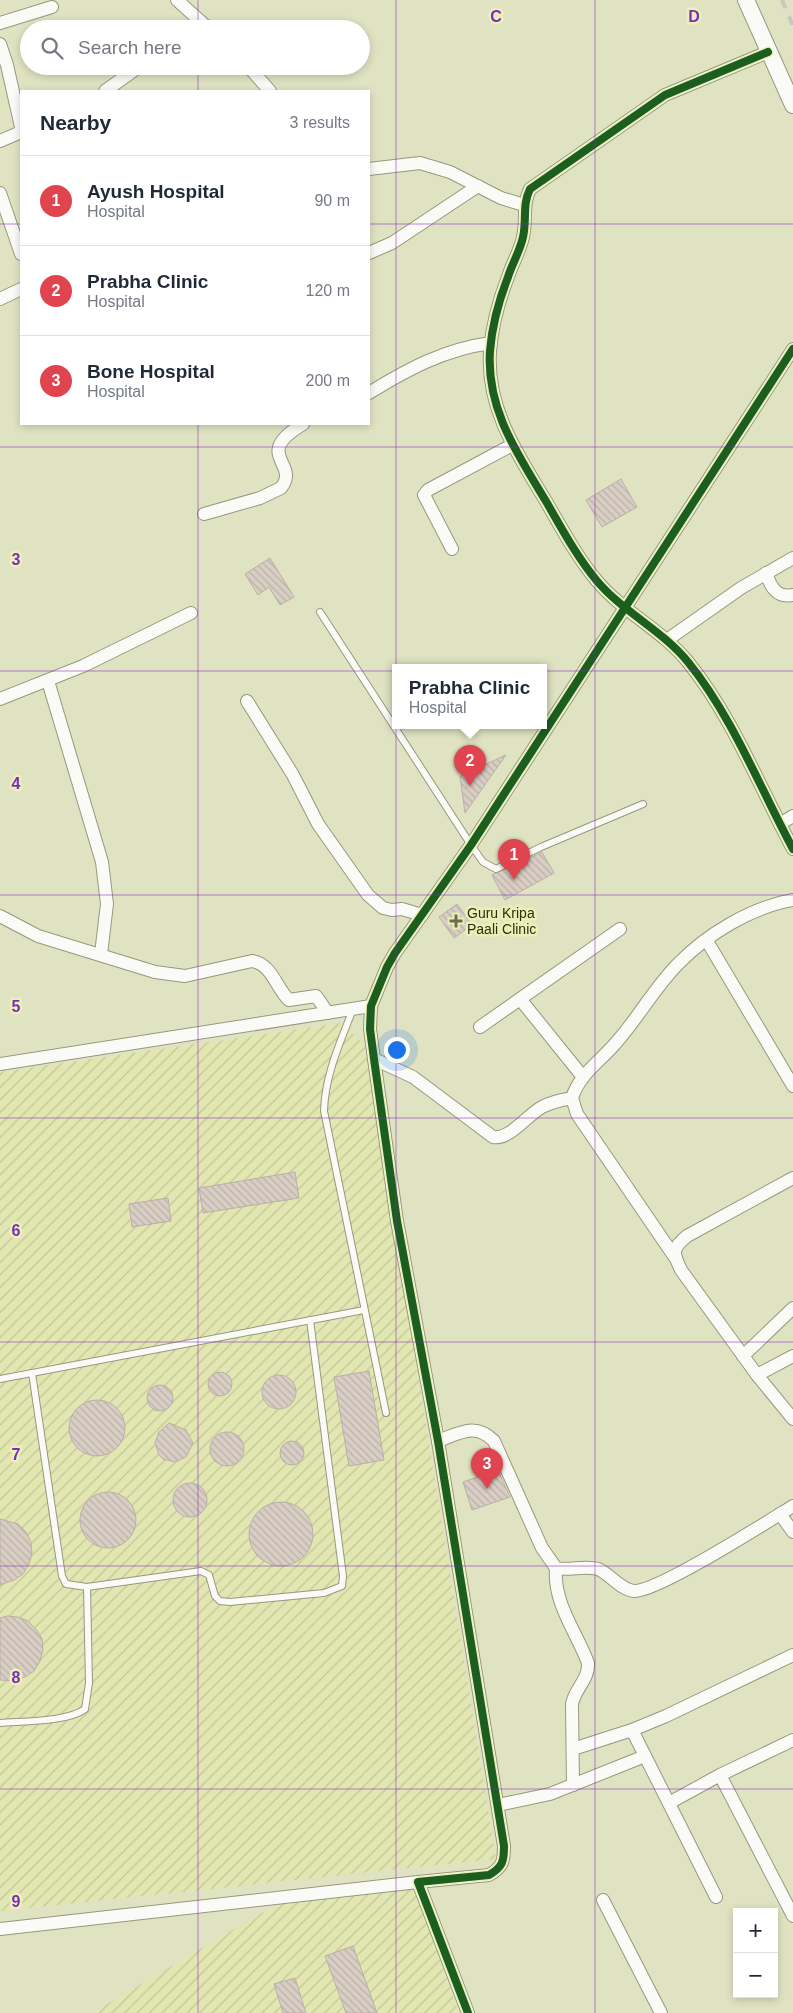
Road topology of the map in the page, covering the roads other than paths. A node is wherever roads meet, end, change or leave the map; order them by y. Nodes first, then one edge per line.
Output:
1 (177, 0) edge
2 (746, 0) edge
3 (52, 7) dead end
4 (194, 20) edge
5 (0, 23) edge
6 (0, 44) edge
7 (768, 52) junction
8 (127, 75) edge
9 (256, 75) edge
10 (106, 90) edge
11 (269, 90) edge
12 (793, 105) edge
13 (20, 122) edge
14 (20, 132) edge
15 (0, 141) edge
16 (370, 169) edge
17 (478, 186) junction
18 (0, 193) edge
19 (524, 205) junction
20 (20, 251) edge
21 (370, 253) edge
22 (20, 290) edge
23 (0, 299) edge
24 (491, 343) junction
25 (793, 349) edge
26 (370, 392) edge
27 (302, 425) edge
28 (512, 444) junction
29 (204, 514) dead end
30 (452, 549) dead end
31 (793, 558) edge
32 (766, 573) junction
33 (793, 595) edge
34 (626, 608) junction
35 (320, 612) dead end
36 (191, 613) dead end
37 (667, 640) junction
38 (48, 681) junction
39 (0, 699) edge
40 (247, 701) dead end
41 (392, 724) edge
42 (547, 728) edge
43 (395, 729) edge
44 (546, 729) edge
45 (643, 804) dead end
46 (793, 816) edge
47 (780, 824) junction
48 (470, 845) junction
49 (793, 849) edge
50 (793, 900) edge
51 (422, 915) junction
52 (0, 916) edge
53 (620, 929) dead end
54 (707, 940) junction
55 (101, 954) junction
56 (520, 1000) junction
57 (372, 1006) junction
58 (353, 1010) junction
59 (328, 1013) junction
60 (480, 1027) dead end
61 (374, 1059) junction
62 (0, 1064) edge
63 (583, 1077) junction
64 (793, 1086) edge
65 (572, 1098) junction
66 (793, 1178) edge
67 (674, 1256) junction
68 (793, 1308) edge
69 (364, 1310) junction
70 (310, 1320) junction
71 (743, 1356) junction
72 (793, 1356) edge
73 (32, 1373) junction
74 (757, 1375) junction
75 (0, 1379) edge
76 (386, 1413) dead end
77 (793, 1419) edge
78 (438, 1441) junction
79 (793, 1506) edge
80 (780, 1514) junction
81 (793, 1532) edge
82 (556, 1568) junction
83 (87, 1587) junction
84 (793, 1655) edge
85 (0, 1723) edge
86 (632, 1730) junction
87 (793, 1740) edge
88 (572, 1749) junction
89 (645, 1756) junction
90 (720, 1775) junction
91 (573, 1785) junction
92 (669, 1803) junction
93 (498, 1805) junction
94 (418, 1882) junction
95 (716, 1897) dead end
96 (604, 1900) dead end
97 (793, 1916) edge
98 (0, 1929) edge
99 (468, 2013) edge
100 (661, 2013) edge

1 - 4 street
2 - 7 street
3 - 5 street
6 - 13 street
7 - 12 street
7 - 19 street
8 - 10 street
9 - 11 street
14 - 15 street
16 - 17 street
17 - 19 street
17 - 21 street
18 - 20 street
19 - 24 street
22 - 23 street
24 - 26 street
24 - 28 street
25 - 34 street
27 - 29 street
28 - 30 street
28 - 34 street
31 - 32 street
32 - 33 street
32 - 37 street
34 - 37 street
34 - 42 street
35 - 41 lane
36 - 38 street
37 - 47 street
38 - 39 street
38 - 55 street
40 - 51 street
43 - 48 lane
44 - 48 street
45 - 48 lane
46 - 47 street
47 - 49 street
48 - 51 street
50 - 54 street
51 - 57 street
52 - 55 street
53 - 56 street
54 - 63 street
54 - 64 street
55 - 59 street
56 - 60 street
56 - 63 street
57 - 58 street
57 - 61 street
58 - 59 street
58 - 69 lane
59 - 62 street
61 - 65 street
61 - 78 street
63 - 65 street
65 - 67 street
66 - 67 street
67 - 71 street
68 - 71 street
69 - 70 lane
69 - 76 lane
70 - 73 lane
70 - 83 lane
71 - 74 street
72 - 74 street
73 - 75 lane
73 - 83 lane
74 - 77 street
78 - 82 street
78 - 93 street
79 - 80 street
80 - 81 street
80 - 82 street
82 - 88 street
83 - 85 lane
84 - 86 street
86 - 88 street
86 - 89 street
87 - 90 street
88 - 91 street
89 - 91 street
89 - 92 street
90 - 92 street
90 - 97 street
91 - 93 street
92 - 95 street
93 - 94 street
94 - 98 street
94 - 99 street
96 - 100 street

